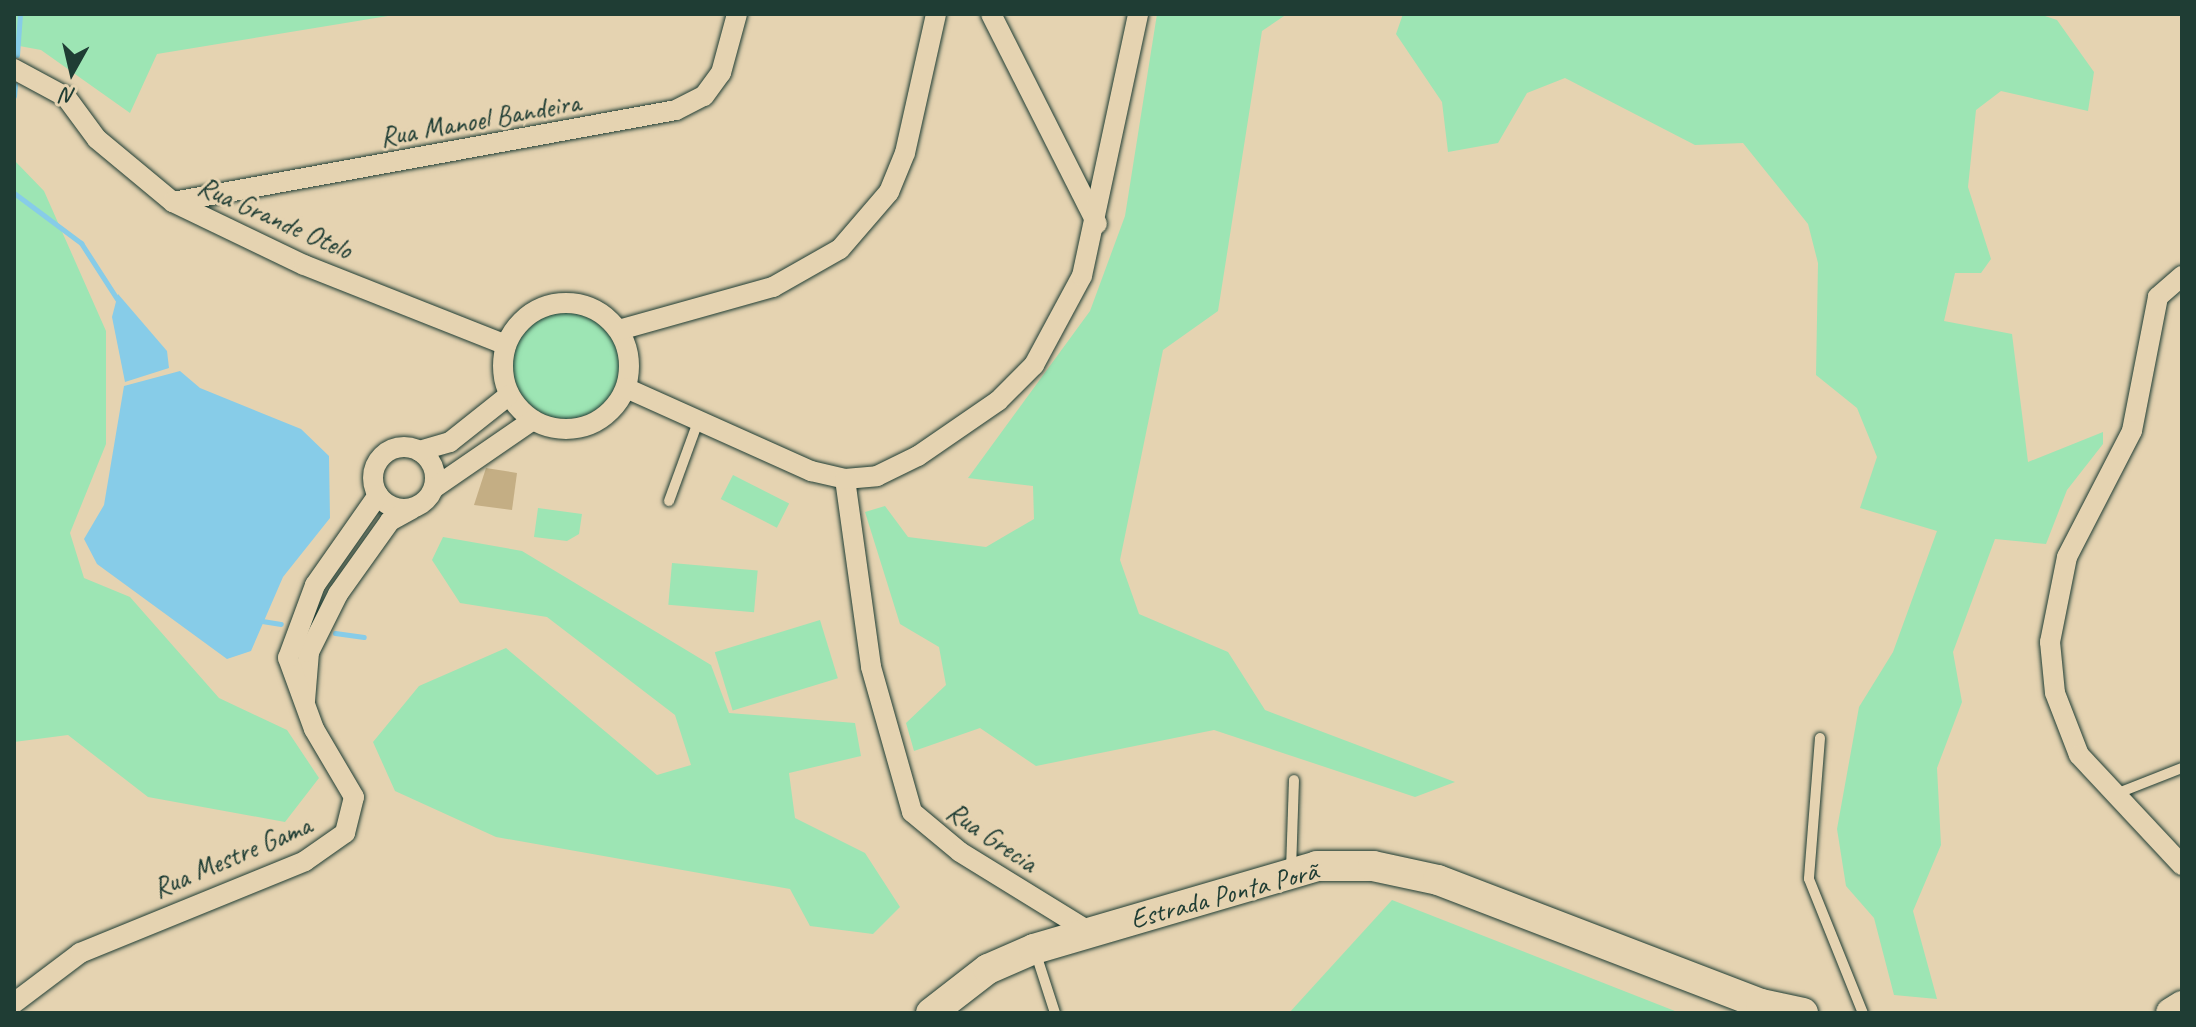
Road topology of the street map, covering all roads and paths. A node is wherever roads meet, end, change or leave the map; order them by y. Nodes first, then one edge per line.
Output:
1 (737, 14) edge
2 (936, 14) edge
3 (991, 14) edge
4 (1138, 14) edge
5 (14, 69) edge
6 (173, 202) junction
7 (1097, 224) junction
8 (2182, 276) edge
9 (619, 330) junction
10 (506, 345) junction
11 (626, 388) junction
12 (509, 395) junction
13 (699, 419) junction
14 (533, 420) junction
15 (419, 451) junction
16 (845, 479) junction
17 (434, 488) junction
18 (378, 495) junction
19 (669, 501) dead end
20 (412, 509) junction
21 (305, 701) junction
22 (1820, 738) dead end
23 (2182, 768) edge
24 (1294, 780) dead end
25 (2112, 795) junction
26 (2182, 865) edge
27 (1291, 872) junction
28 (1090, 932) junction
29 (1034, 949) junction
30 (14, 1003) edge
31 (2182, 1006) edge
32 (931, 1013) edge
33 (1055, 1013) edge
34 (1803, 1013) edge
35 (1863, 1013) edge
36 (2171, 1013) edge

1 - 6 street, Rua Manoel Bandeira
2 - 9 street
3 - 7 street
4 - 7 street
5 - 6 street, Rua Grande Otelo
6 - 10 street, Rua Grande Otelo
7 - 16 street
8 - 25 street
9 - 10 street
9 - 11 street
10 - 12 street
11 - 13 street
11 - 14 street
12 - 14 street
12 - 15 street
13 - 16 street
13 - 19 lane
14 - 17 street
15 - 17 street
15 - 18 street
16 - 28 street, Rua Grecia
17 - 20 street
18 - 20 street
18 - 21 street, Rua Mestre Gama
20 - 21 street
21 - 30 street, Rua Mestre Gama
22 - 35 lane
23 - 25 lane
24 - 27 lane
25 - 26 street
27 - 28 main road, Estrada Ponta Porã
27 - 34 main road, Estrada Ponta Porã
28 - 29 main road, Estrada Ponta Porã
29 - 32 main road, Estrada Ponta Porã
29 - 33 lane
31 - 36 main road

